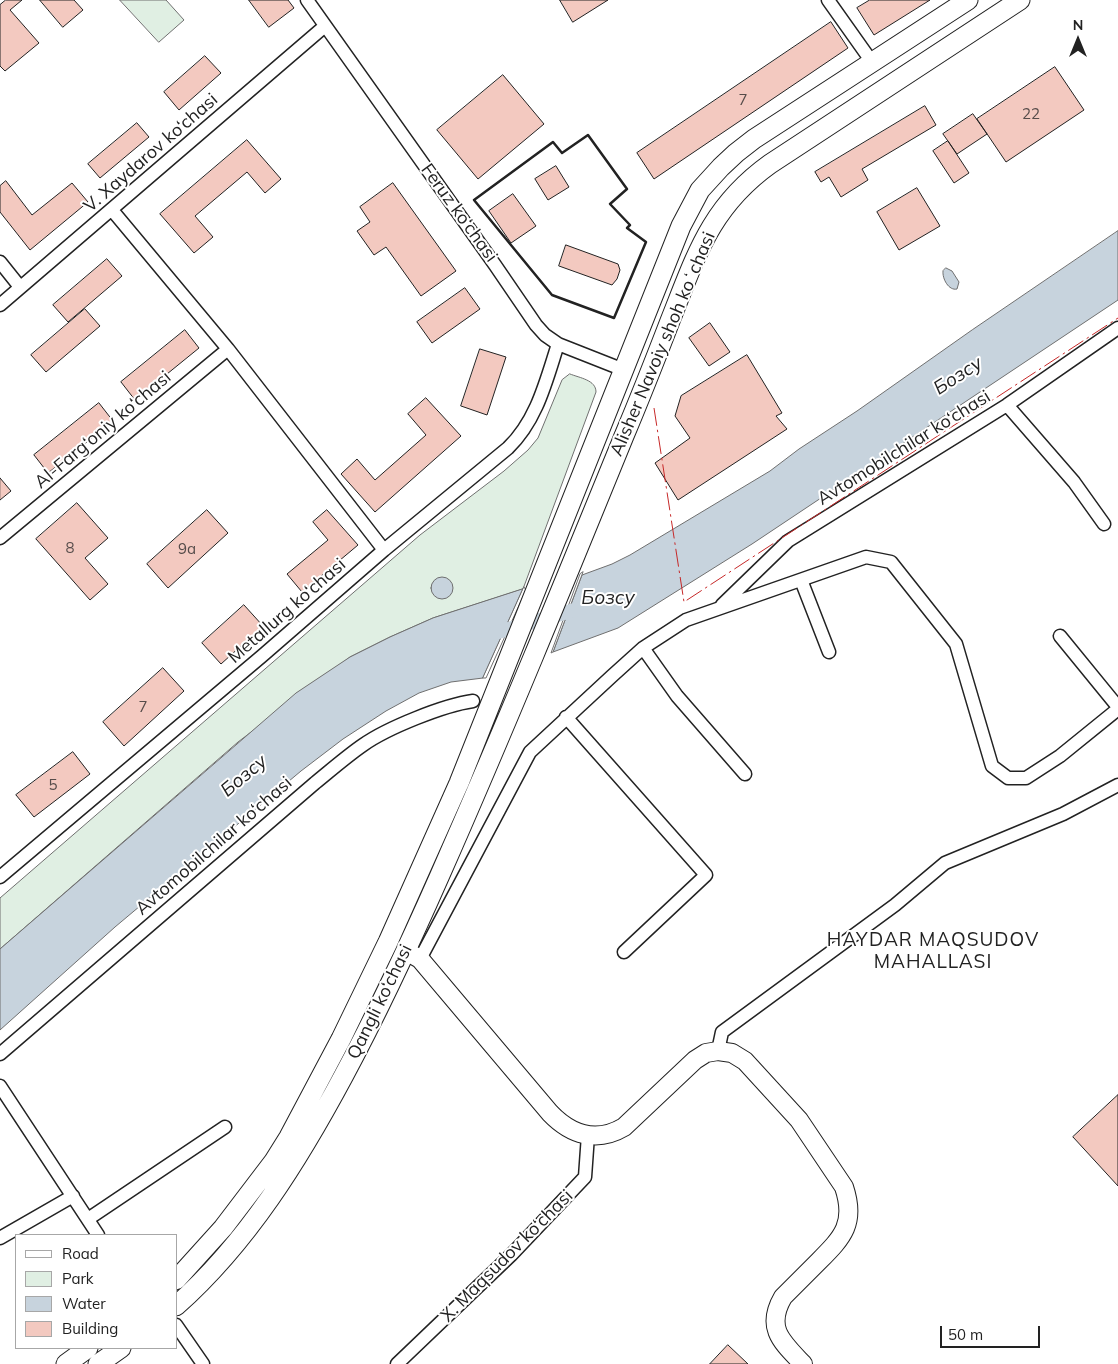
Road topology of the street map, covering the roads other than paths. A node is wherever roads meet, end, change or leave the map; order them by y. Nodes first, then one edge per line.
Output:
1 (828, 0) edge
2 (968, 0) edge
3 (1020, 0) edge
4 (313, 2) edge
5 (325, 26) junction
6 (872, 62) junction
7 (112, 210) junction
8 (0, 262) edge
9 (20, 288) junction
10 (0, 305) edge
11 (1115, 331) edge
12 (558, 344) junction
13 (228, 349) junction
14 (624, 370) junction
15 (648, 379) junction
16 (1007, 405) junction
17 (1104, 524) dead end
18 (0, 538) edge
19 (384, 550) junction
20 (800, 580) junction
21 (718, 608) junction
22 (1060, 636) dead end
23 (643, 648) junction
24 (830, 652) dead end
25 (530, 666) joint
26 (502, 675) joint
27 (473, 700) dead end
28 (1118, 708) edge
29 (566, 717) junction
30 (745, 774) dead end
31 (1118, 785) edge
32 (0, 877) edge
33 (388, 942) junction
34 (624, 952) dead end
35 (413, 955) junction
36 (718, 1050) junction
37 (0, 1054) edge
38 (0, 1086) edge
39 (225, 1127) dead end
40 (588, 1135) junction
41 (73, 1196) junction
42 (88, 1219) junction
43 (97, 1234) edge
44 (0, 1238) edge
45 (178, 1278) edge
46 (178, 1304) edge
47 (178, 1328) edge
48 (87, 1349) edge
49 (120, 1349) edge
50 (66, 1364) edge
51 (98, 1364) edge
52 (203, 1364) edge
53 (398, 1364) edge
54 (803, 1364) edge

1 - 6 street
2 - 6 main road, Alisher Navoiy shoh koʻchasi
3 - 15 main road, Alisher Navoiy shoh koʻchasi
4 - 5 street, Feruz ko‘chasi
5 - 7 street, V. Xaydarov ko‘chasi
5 - 12 street, Feruz ko‘chasi
6 - 14 main road, Alisher Navoiy shoh koʻchasi
7 - 9 street, V. Xaydarov ko‘chasi
7 - 13 street
8 - 9 street
9 - 10 street, V. Xaydarov ko‘chasi
11 - 16 street, Avtomobilchilar ko‘chasi
12 - 14 street, Feruz ko‘chasi
12 - 19 street, Metallurg ko‘chasi
13 - 18 street, Al-Farg‘oniy ko‘chasi
13 - 19 street
14 - 15 main road, Feruz ko‘chasi
14 - 26 main road, Alisher Navoiy shoh koʻchasi
15 - 25 main road, Alisher Navoiy shoh koʻchasi
16 - 17 street
16 - 21 street, Avtomobilchilar ko‘chasi
19 - 32 street, Metallurg ko‘chasi
20 - 21 street, Qangli ko‘chasi
20 - 24 street
20 - 28 street, Qangli ko‘chasi
21 - 23 street, Qangli ko‘chasi
22 - 28 street
23 - 29 street, Qangli ko‘chasi
23 - 30 street
25 - 35 main road, Qangli ko‘chasi
26 - 33 main road, Qangli ko‘chasi
27 - 37 street, Avtomobilchilar ko‘chasi
29 - 34 street
29 - 35 street, Qangli ko‘chasi
31 - 36 street
33 - 35 main road
33 - 45 main road, Qangli ko‘chasi
35 - 40 street
35 - 46 main road, Qangli ko‘chasi
36 - 40 street
36 - 54 street
38 - 41 street
39 - 42 street
40 - 53 street, X. Maqsudov ko‘chasi
41 - 42 street
41 - 44 street
42 - 43 street
47 - 52 street
48 - 50 main road
49 - 51 main road

